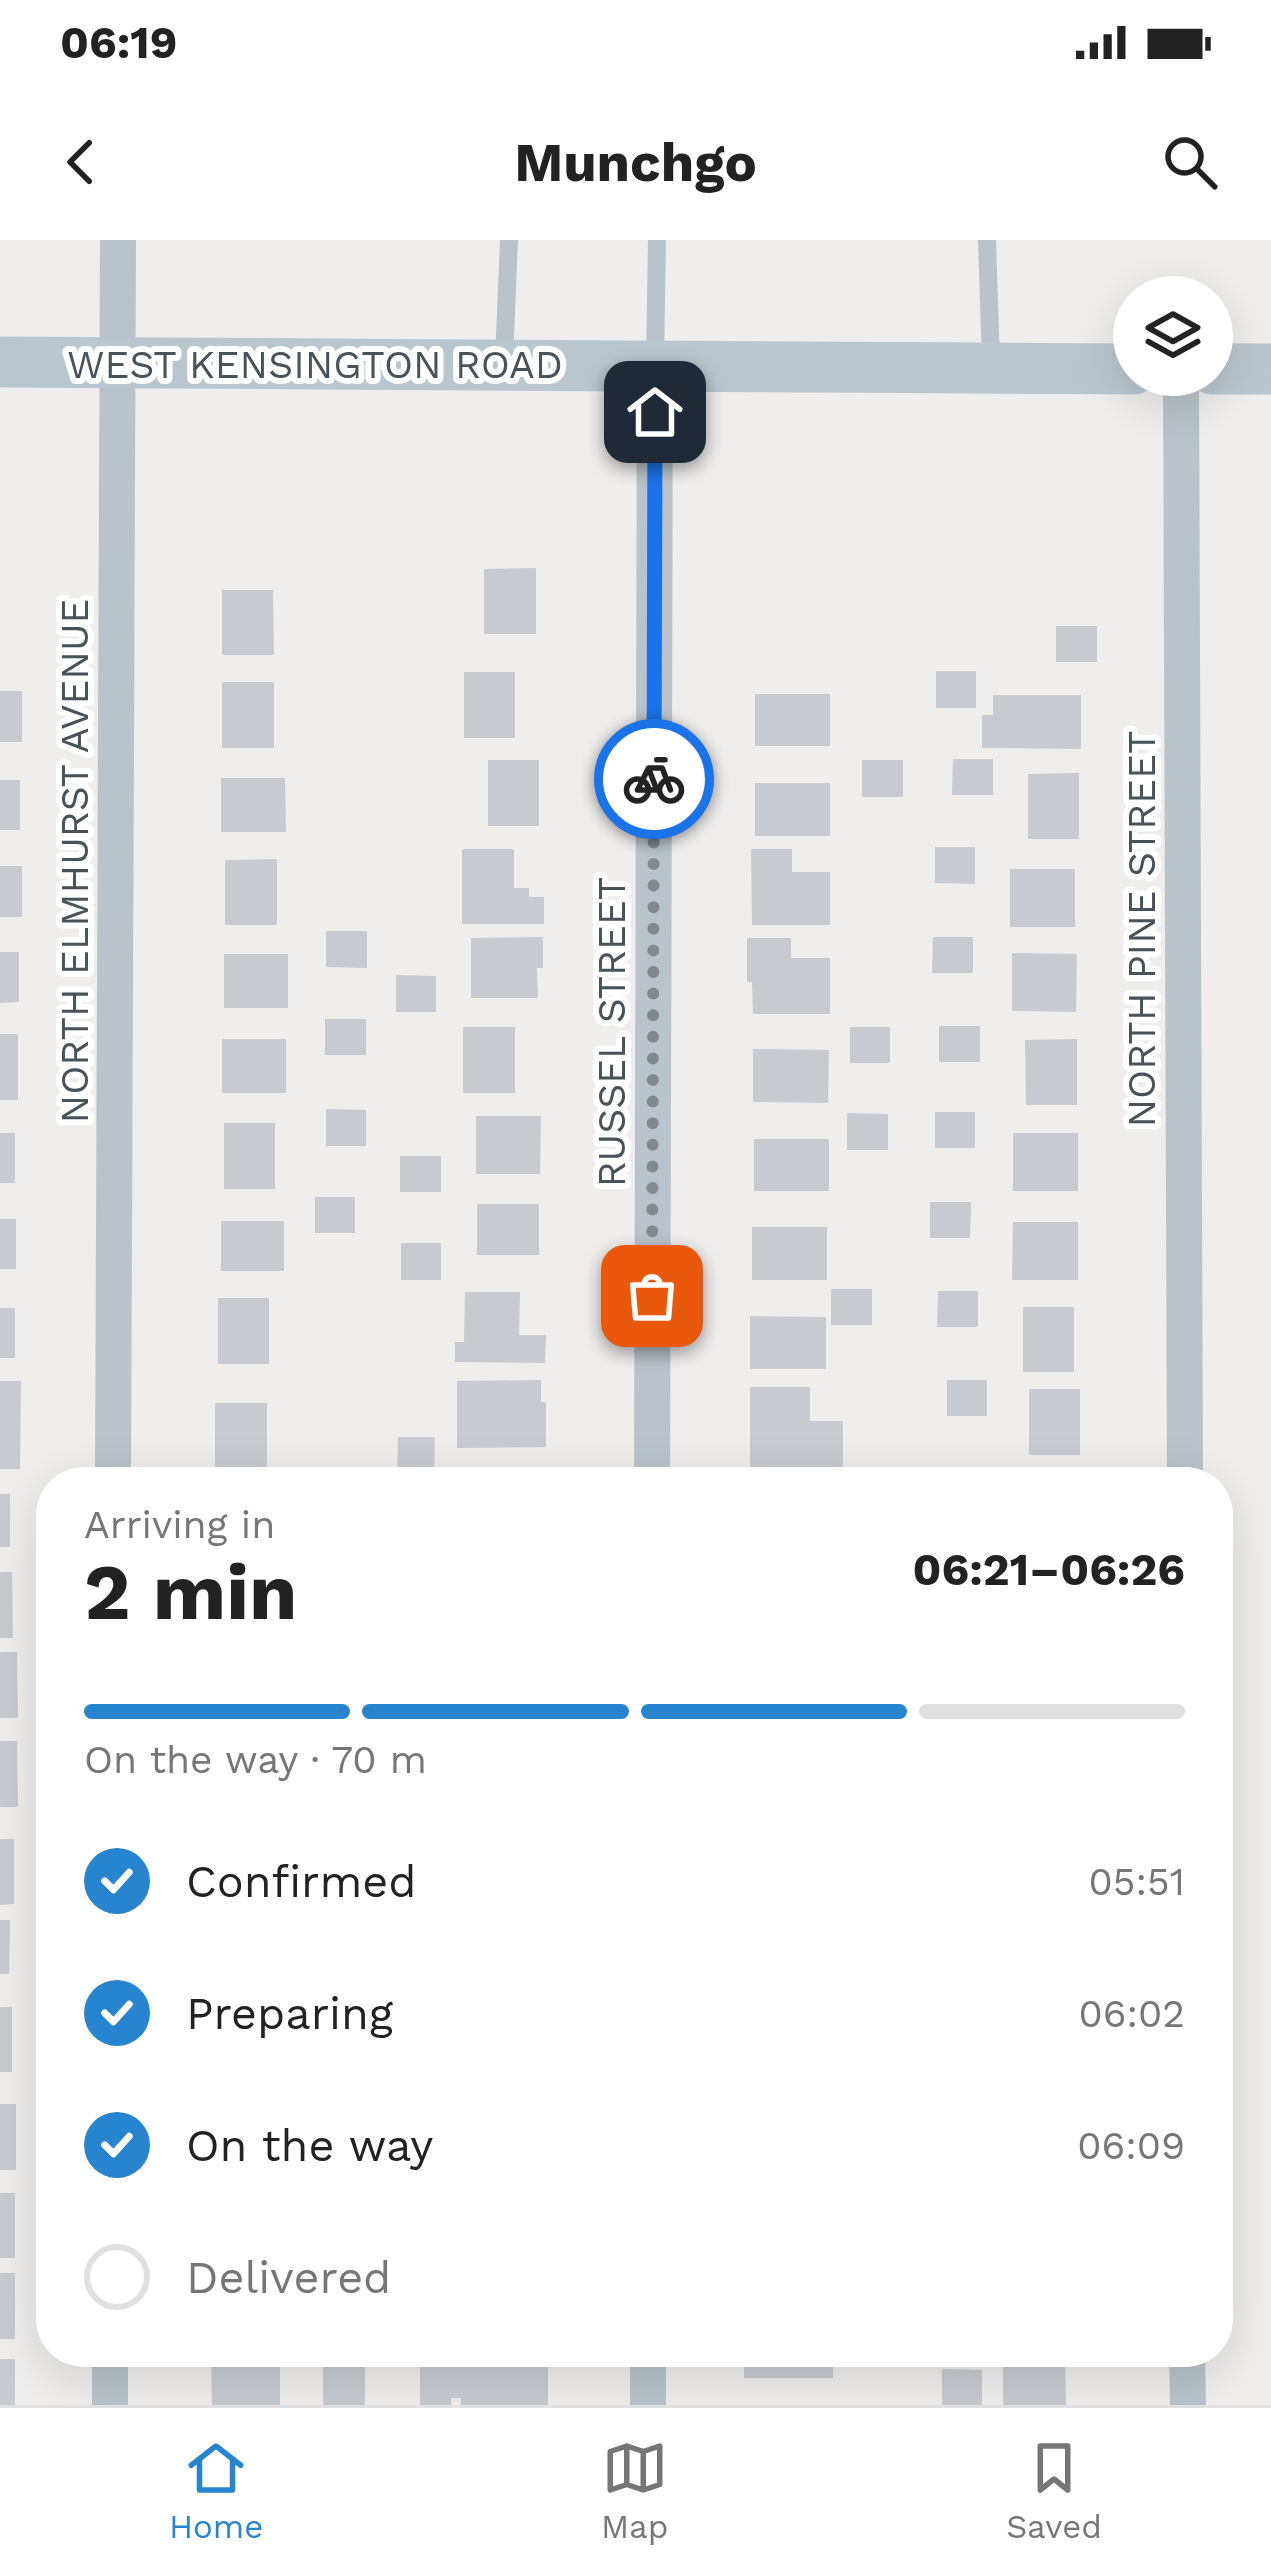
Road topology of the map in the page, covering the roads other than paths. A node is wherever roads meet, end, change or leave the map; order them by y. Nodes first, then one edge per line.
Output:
1 (118, 240) edge
2 (509, 240) edge
3 (657, 240) edge
4 (987, 240) edge
5 (0, 362) edge
6 (118, 363) junction
7 (504, 365) junction
8 (656, 366) junction
9 (991, 368) junction
10 (1113, 369) edge
11 (1233, 369) edge
12 (1271, 369) edge
13 (1181, 396) edge
14 (113, 1467) edge
15 (652, 1467) edge
16 (1185, 1467) edge
17 (110, 2367) edge
18 (649, 2367) edge
19 (1187, 2367) edge
20 (110, 2405) edge
21 (648, 2405) edge
22 (1187, 2405) edge

1 - 6 street, NORTH ELMHURST AVENUE
2 - 7 lane
3 - 8 lane
4 - 9 lane
5 - 6 main road, WEST KENSINGTON ROAD
6 - 7 main road, WEST KENSINGTON ROAD
6 - 14 street, NORTH ELMHURST AVENUE
7 - 8 main road, WEST KENSINGTON ROAD
8 - 9 main road, WEST KENSINGTON ROAD
8 - 15 street, RUSSEL STREET
9 - 10 main road, WEST KENSINGTON ROAD
11 - 12 main road
13 - 16 street, NORTH PINE STREET
17 - 20 street
18 - 21 street
19 - 22 street

